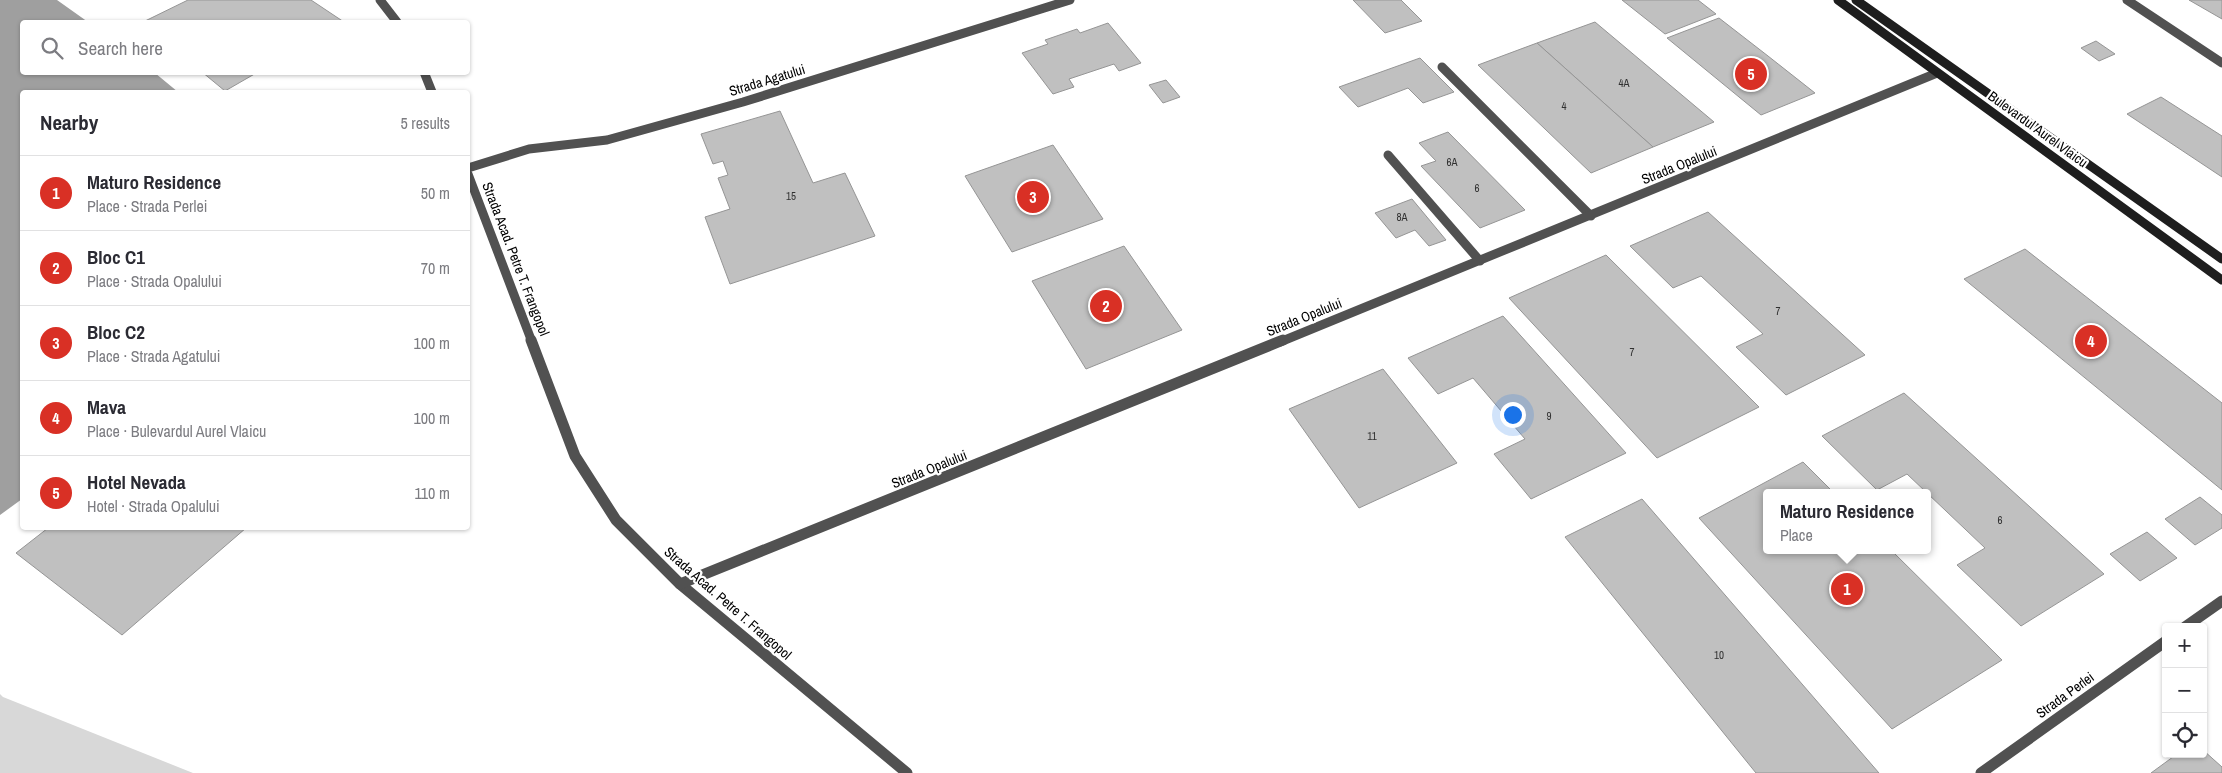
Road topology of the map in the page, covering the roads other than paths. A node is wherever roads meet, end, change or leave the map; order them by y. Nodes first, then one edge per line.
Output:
1 (380, 0) edge
2 (1070, 0) edge
3 (1838, 0) edge
4 (1856, 0) edge
5 (2127, 0) edge
6 (395, 20) edge
7 (2222, 63) edge
8 (1442, 66) dead end
9 (1937, 73) junction
10 (425, 75) edge
11 (431, 90) edge
12 (1388, 155) dead end
13 (470, 167) edge
14 (470, 179) edge
15 (1591, 216) junction
16 (2222, 259) edge
17 (1480, 261) junction
18 (2222, 280) edge
19 (680, 584) junction
20 (2222, 600) edge
21 (2191, 623) edge
22 (2162, 644) edge
23 (907, 773) edge
24 (1982, 773) edge

1 - 6 street
2 - 13 street, Strada Agatului
3 - 9 main road, Bulevardul Aurel Vlaicu
4 - 16 main road, Bulevardul Aurel Vlaicu
5 - 7 street
8 - 15 street
9 - 15 street, Strada Opalului
9 - 18 main road, Bulevardul Aurel Vlaicu
10 - 11 street
12 - 17 street
14 - 19 street, Strada Acad. Petre T. Frangopol
15 - 17 street, Strada Opalului
17 - 19 street, Strada Opalului
19 - 23 street, Strada Acad. Petre T. Frangopol
20 - 21 street
22 - 24 street, Strada Perlei

